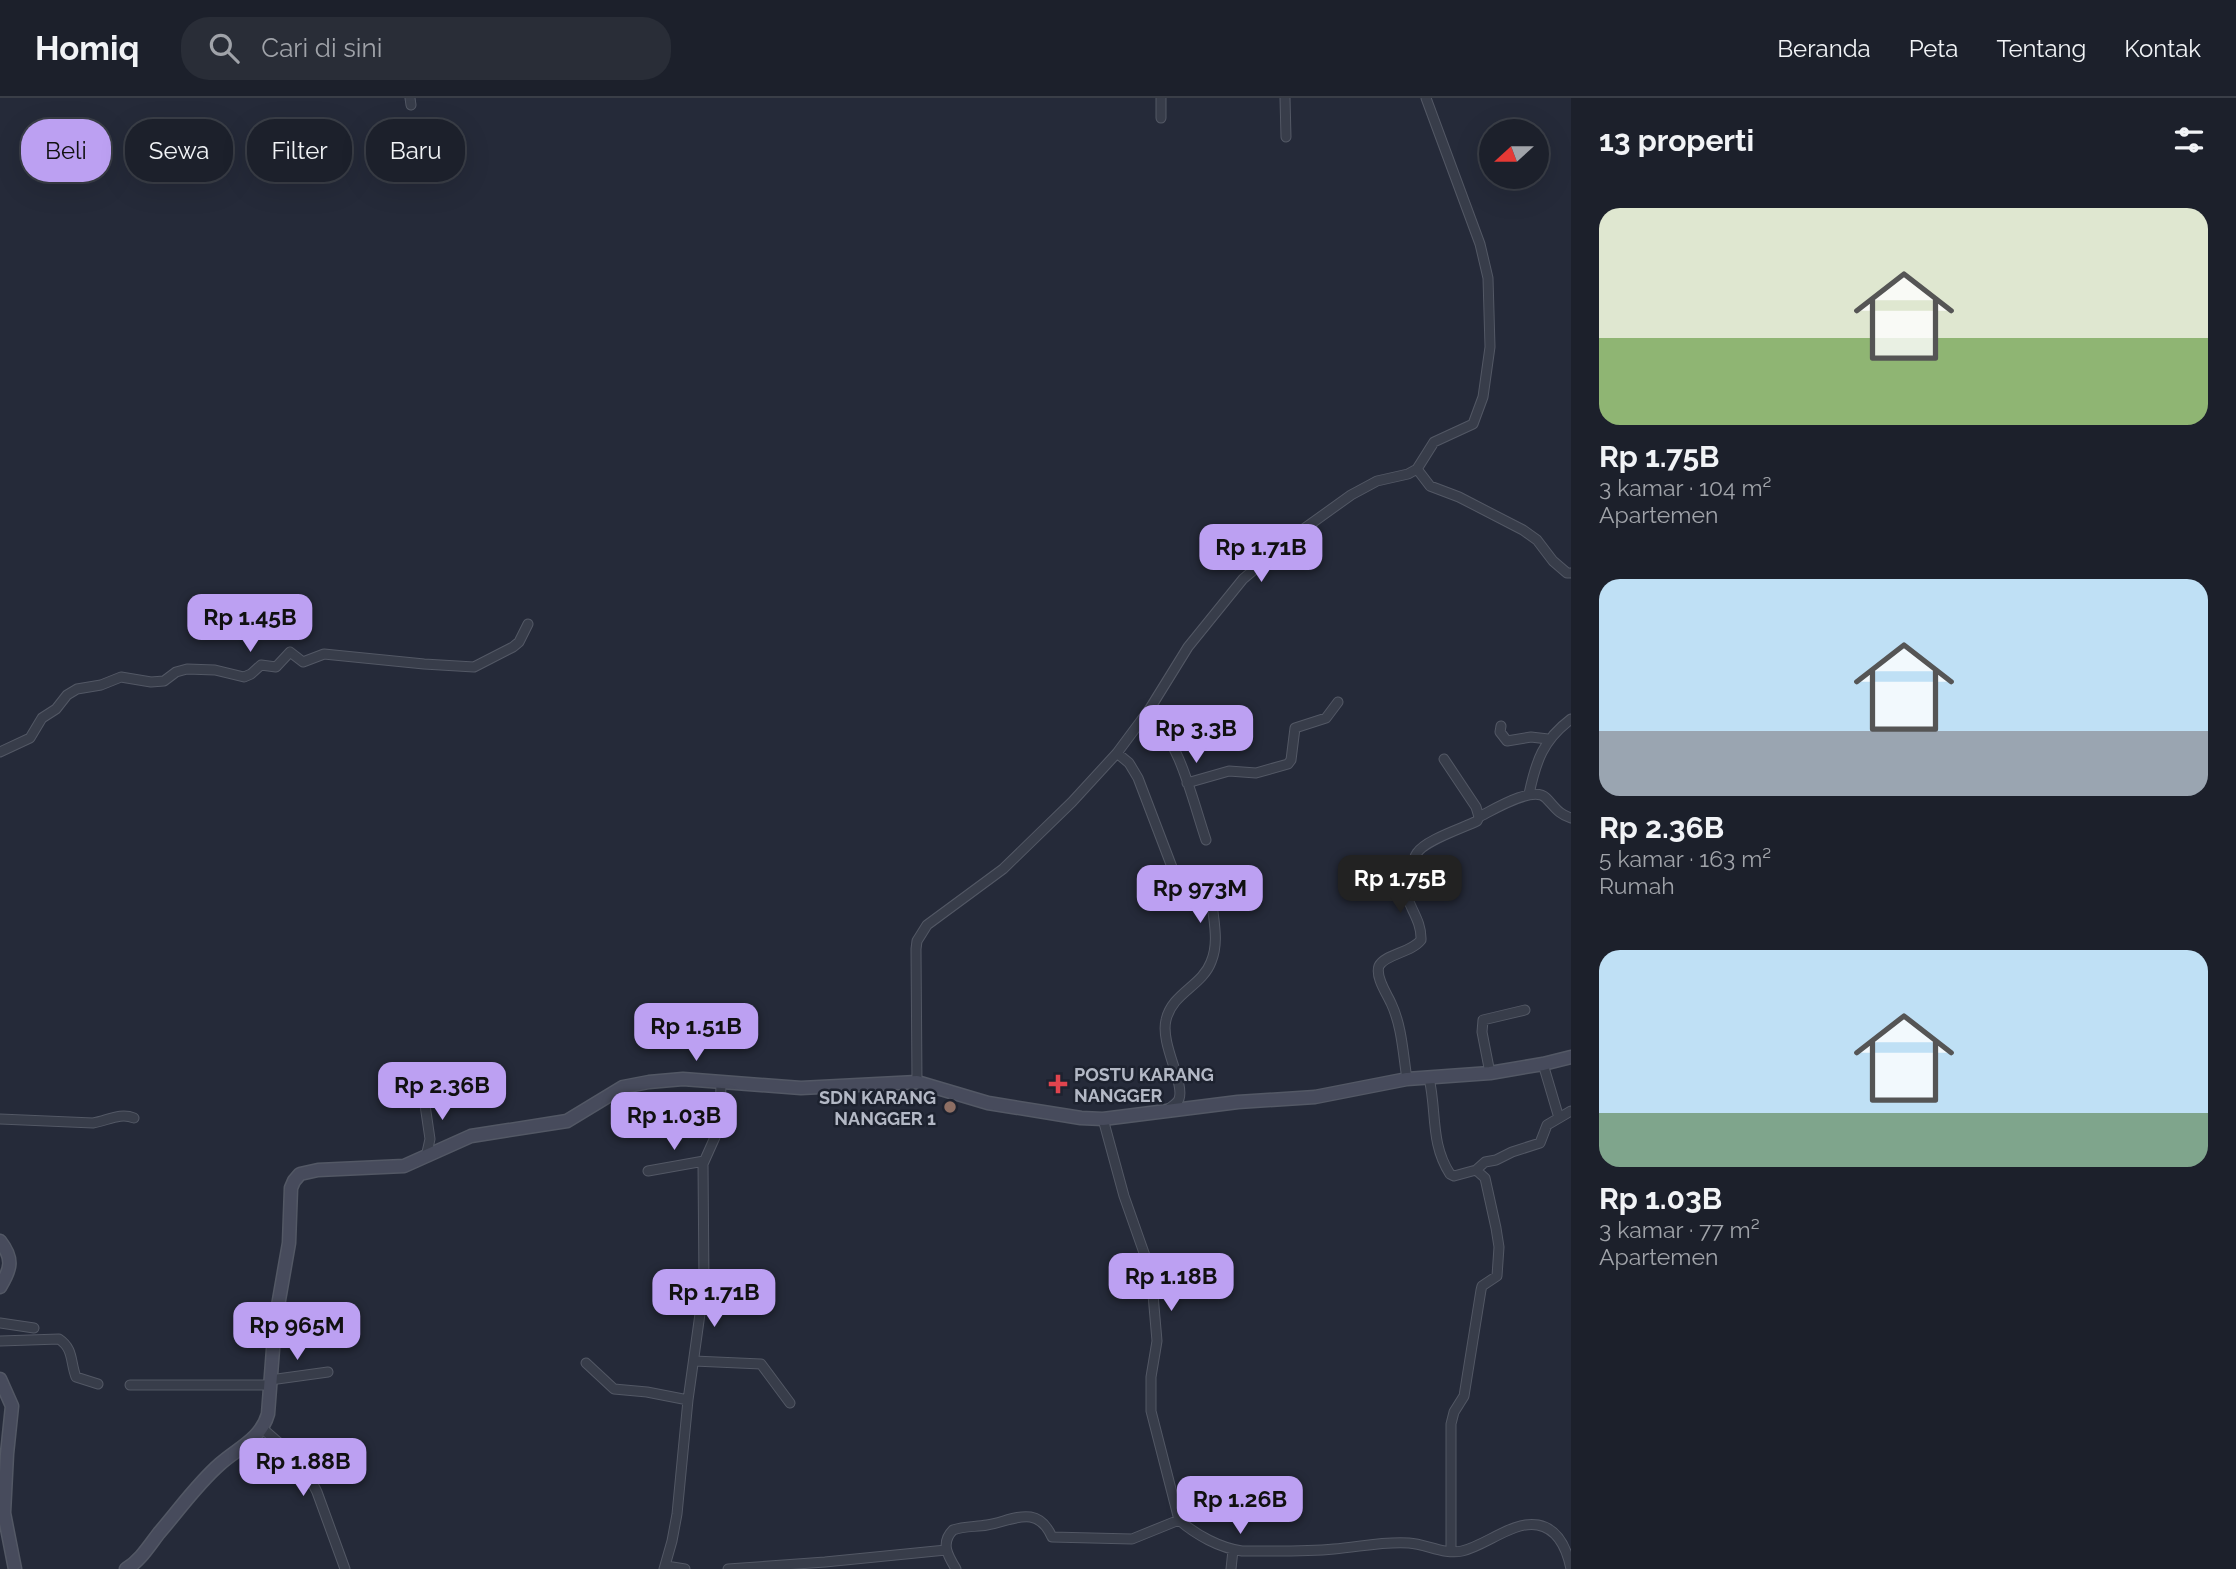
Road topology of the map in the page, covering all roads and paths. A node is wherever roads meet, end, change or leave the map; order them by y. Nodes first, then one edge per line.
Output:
1 (1161, 98) edge
2 (1285, 98) edge
3 (1426, 98) edge
4 (1161, 118) dead end
5 (1286, 136) dead end
6 (1417, 469) junction
7 (1571, 573) edge
8 (528, 624) dead end
9 (1338, 702) dead end
10 (1149, 710) junction
11 (1571, 719) edge
12 (1501, 726) dead end
13 (1548, 739) junction
14 (0, 752) edge
15 (1117, 753) junction
16 (1444, 759) dead end
17 (1187, 783) junction
18 (1529, 794) junction
19 (1479, 817) junction
20 (1571, 818) edge
21 (1206, 840) dead end
22 (1525, 1010) dead end
23 (1571, 1057) edge
24 (1543, 1064) junction
25 (1490, 1073) junction
26 (1429, 1078) junction
27 (1407, 1079) junction
28 (426, 1080) dead end
29 (917, 1082) junction
30 (721, 1083) junction
31 (1167, 1110) junction
32 (1571, 1111) edge
33 (134, 1118) dead end
34 (1559, 1118) junction
35 (0, 1119) edge
36 (1103, 1119) junction
37 (426, 1157) junction
38 (704, 1161) junction
39 (1476, 1170) junction
40 (649, 1171) dead end
41 (0, 1241) edge
42 (0, 1287) edge
43 (0, 1322) edge
44 (34, 1328) dead end
45 (0, 1341) edge
46 (694, 1361) junction
47 (586, 1363) dead end
48 (328, 1372) dead end
49 (0, 1379) edge
50 (270, 1383) junction
51 (98, 1384) dead end
52 (130, 1385) dead end
53 (688, 1400) junction
54 (790, 1403) dead end
55 (263, 1429) junction
56 (1179, 1520) junction
57 (1568, 1543) edge
58 (946, 1550) junction
59 (1233, 1550) junction
60 (1451, 1551) junction
61 (665, 1567) edge
62 (15, 1569) edge
63 (126, 1569) edge
64 (345, 1569) edge
65 (685, 1569) edge
66 (728, 1569) edge
67 (741, 1569) edge
68 (956, 1569) edge
69 (1231, 1569) edge
70 (1571, 1569) edge

1 - 4 street
2 - 5 street
3 - 6 street
6 - 7 street
6 - 10 street
8 - 14 street
9 - 17 street
10 - 15 street
10 - 17 street
11 - 13 street
12 - 13 street
13 - 18 street
15 - 29 street
15 - 31 street
16 - 19 street
17 - 21 street
18 - 19 street
18 - 20 street
19 - 27 street
22 - 25 street
23 - 24 street
24 - 25 street
24 - 34 street
25 - 26 street
26 - 27 street
26 - 39 street
27 - 31 street
28 - 37 street
29 - 30 street
29 - 36 street
30 - 37 street
30 - 38 street
31 - 36 street
32 - 34 street
33 - 35 street
34 - 39 street
36 - 56 street
37 - 50 street
38 - 40 street
38 - 46 street
39 - 60 street
41 - 42 street
43 - 44 street
45 - 51 street
46 - 53 street
46 - 54 street
47 - 53 street
48 - 50 street
49 - 62 street
50 - 52 street
50 - 55 street
53 - 61 street
55 - 63 street
55 - 64 street
56 - 58 street
56 - 59 street
57 - 60 street
57 - 70 street
58 - 67 street
58 - 68 street
59 - 60 street
59 - 69 street
61 - 65 street
66 - 67 street

